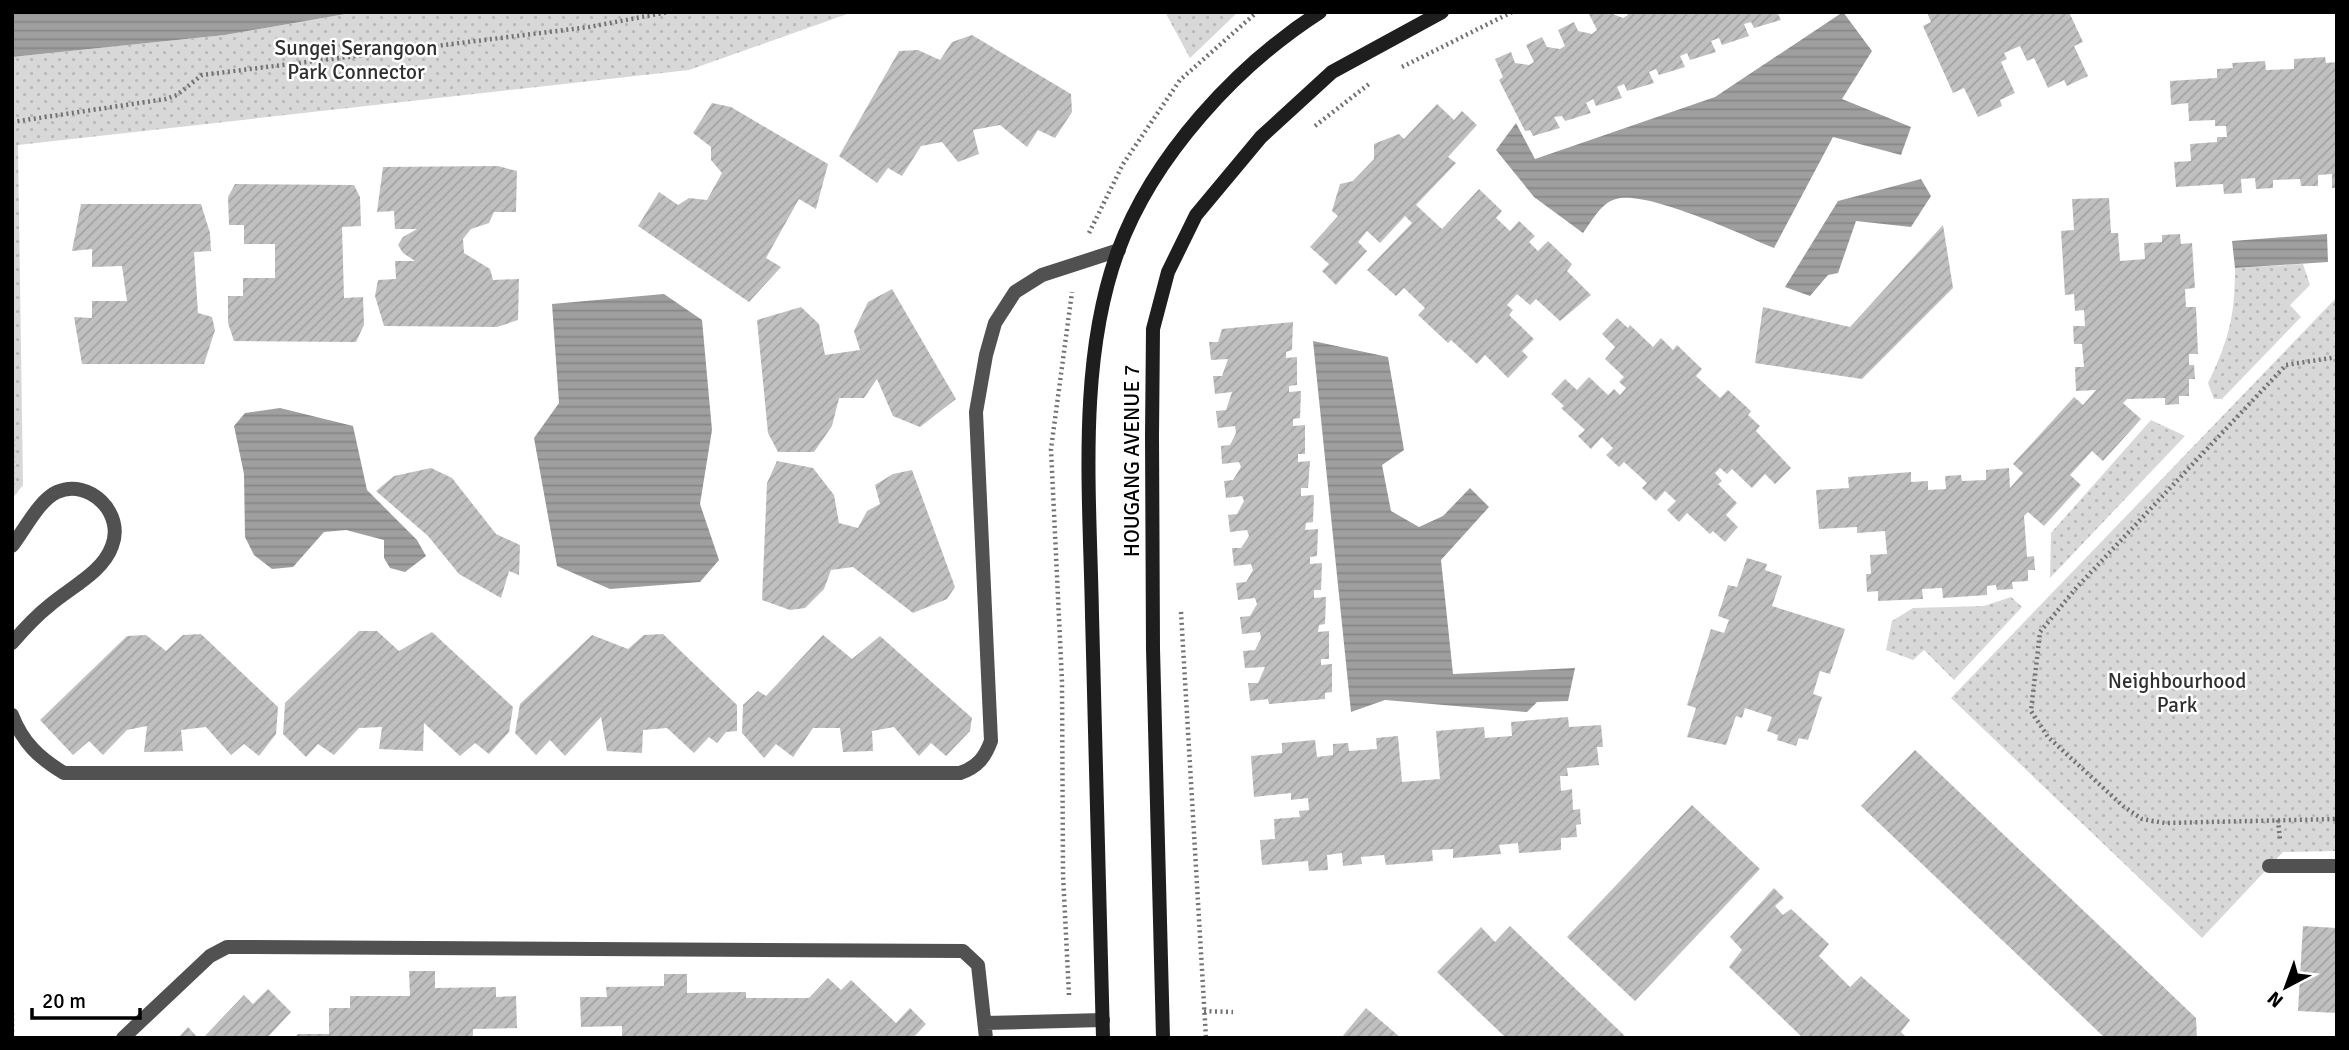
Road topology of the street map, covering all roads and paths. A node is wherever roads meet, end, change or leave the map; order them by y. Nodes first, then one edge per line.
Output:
1 (668, 12) edge
2 (1256, 12) edge
3 (1320, 12) edge
4 (1442, 12) edge
5 (1512, 12) edge
6 (1399, 68) dead end
7 (1374, 79) dead end
8 (12, 122) edge
9 (1314, 127) dead end
10 (1119, 250) junction
11 (1079, 263) junction
12 (2337, 356) edge
13 (12, 439) edge
14 (12, 486) edge
15 (12, 546) edge
16 (1181, 601) dead end
17 (13, 641) edge
18 (12, 715) edge
19 (2337, 819) edge
20 (2269, 866) dead end
21 (2337, 866) edge
22 (1204, 1011) junction
23 (1233, 1012) dead end
24 (12, 1013) edge
25 (1103, 1020) junction
26 (1071, 1021) junction
27 (985, 1030) edge
28 (12, 1038) edge
29 (123, 1038) edge
30 (1103, 1038) edge
31 (1163, 1038) edge
32 (1206, 1038) edge

1 - 8 path
2 - 11 path
3 - 10 main road, HOUGANG AVENUE 7
4 - 31 main road, HOUGANG AVENUE 7
5 - 6 path
7 - 9 path
10 - 11 street
10 - 25 main road, HOUGANG AVENUE 7
11 - 18 street
11 - 26 path
12 - 19 path
13 - 14 path
15 - 17 street
16 - 22 path
20 - 21 street
22 - 23 path
22 - 32 path
24 - 28 path
25 - 26 street
25 - 30 main road, HOUGANG AVENUE 7
26 - 27 street
27 - 29 street

